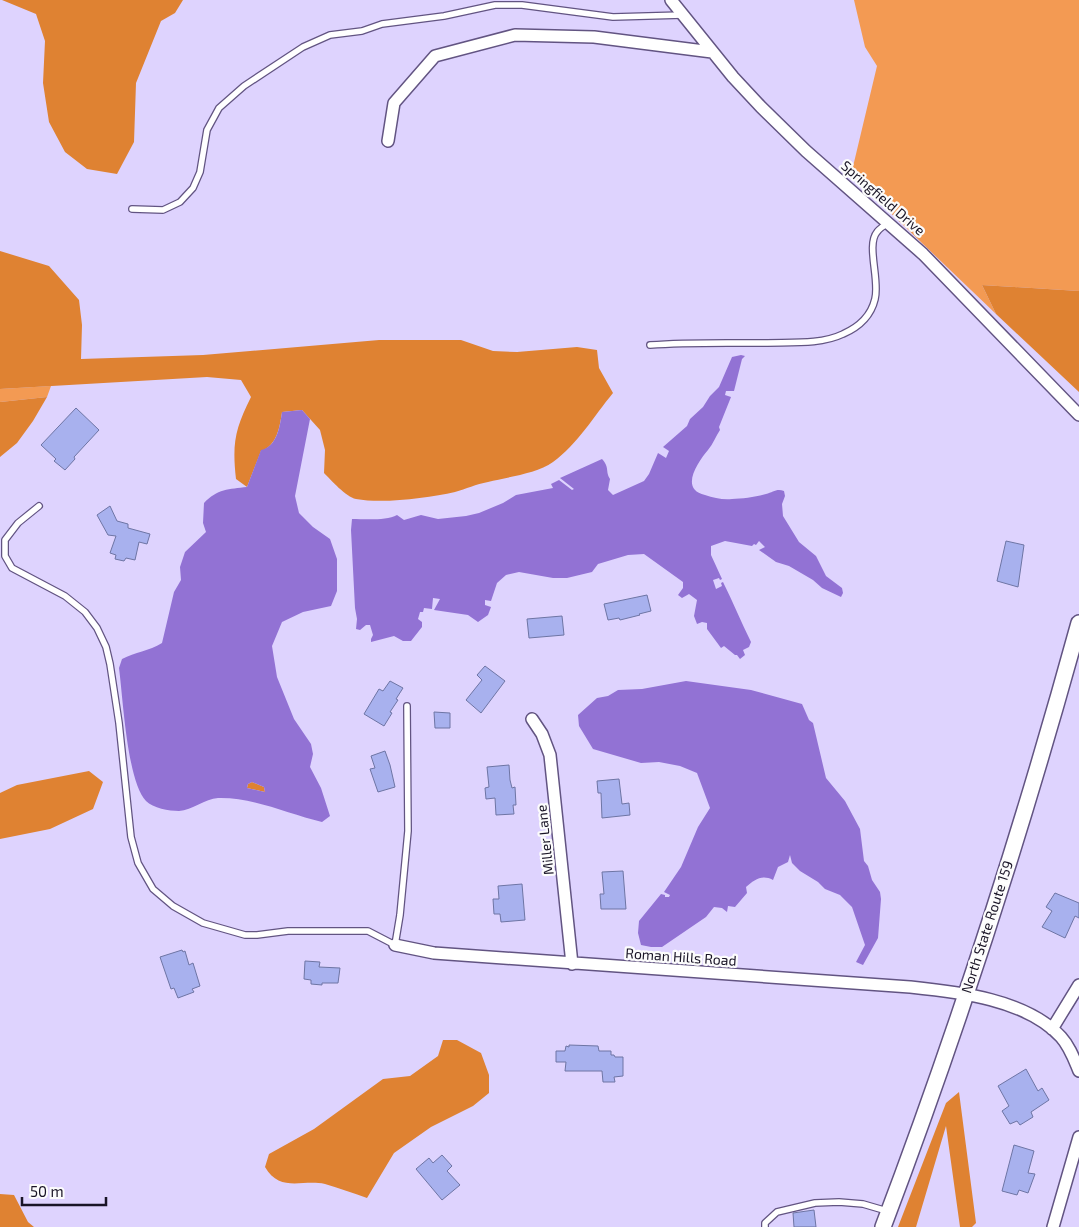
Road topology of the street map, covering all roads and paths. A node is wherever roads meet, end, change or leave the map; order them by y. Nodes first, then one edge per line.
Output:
1 (671, 0) edge
2 (683, 15) junction
3 (712, 52) junction
4 (388, 141) dead end
5 (132, 209) dead end
6 (889, 222) junction
7 (650, 345) dead end
8 (1079, 415) edge
9 (39, 506) dead end
10 (1079, 623) edge
11 (407, 706) dead end
12 (532, 719) dead end
13 (395, 945) junction
14 (572, 964) junction
15 (1079, 985) edge
16 (966, 993) junction
17 (1052, 1028) junction
18 (1079, 1071) edge
19 (1079, 1138) edge
20 (889, 1212) junction
21 (765, 1227) edge
22 (883, 1227) edge
23 (1053, 1227) edge

1 - 2 street, Springfield Drive
2 - 3 street, Springfield Drive
2 - 5 lane
3 - 4 street
3 - 6 street, Springfield Drive
6 - 7 lane
6 - 8 street, Springfield Drive
9 - 13 lane
10 - 16 main road, North State Route 159
11 - 13 lane
12 - 14 street, Miller Lane
13 - 14 street, Roman Hills Road
14 - 16 street, Roman Hills Road
15 - 17 street
16 - 17 street, Roman Hills Road
16 - 20 main road, North State Route 159
17 - 18 street
19 - 23 street
20 - 21 lane
20 - 22 main road, North State Route 159

